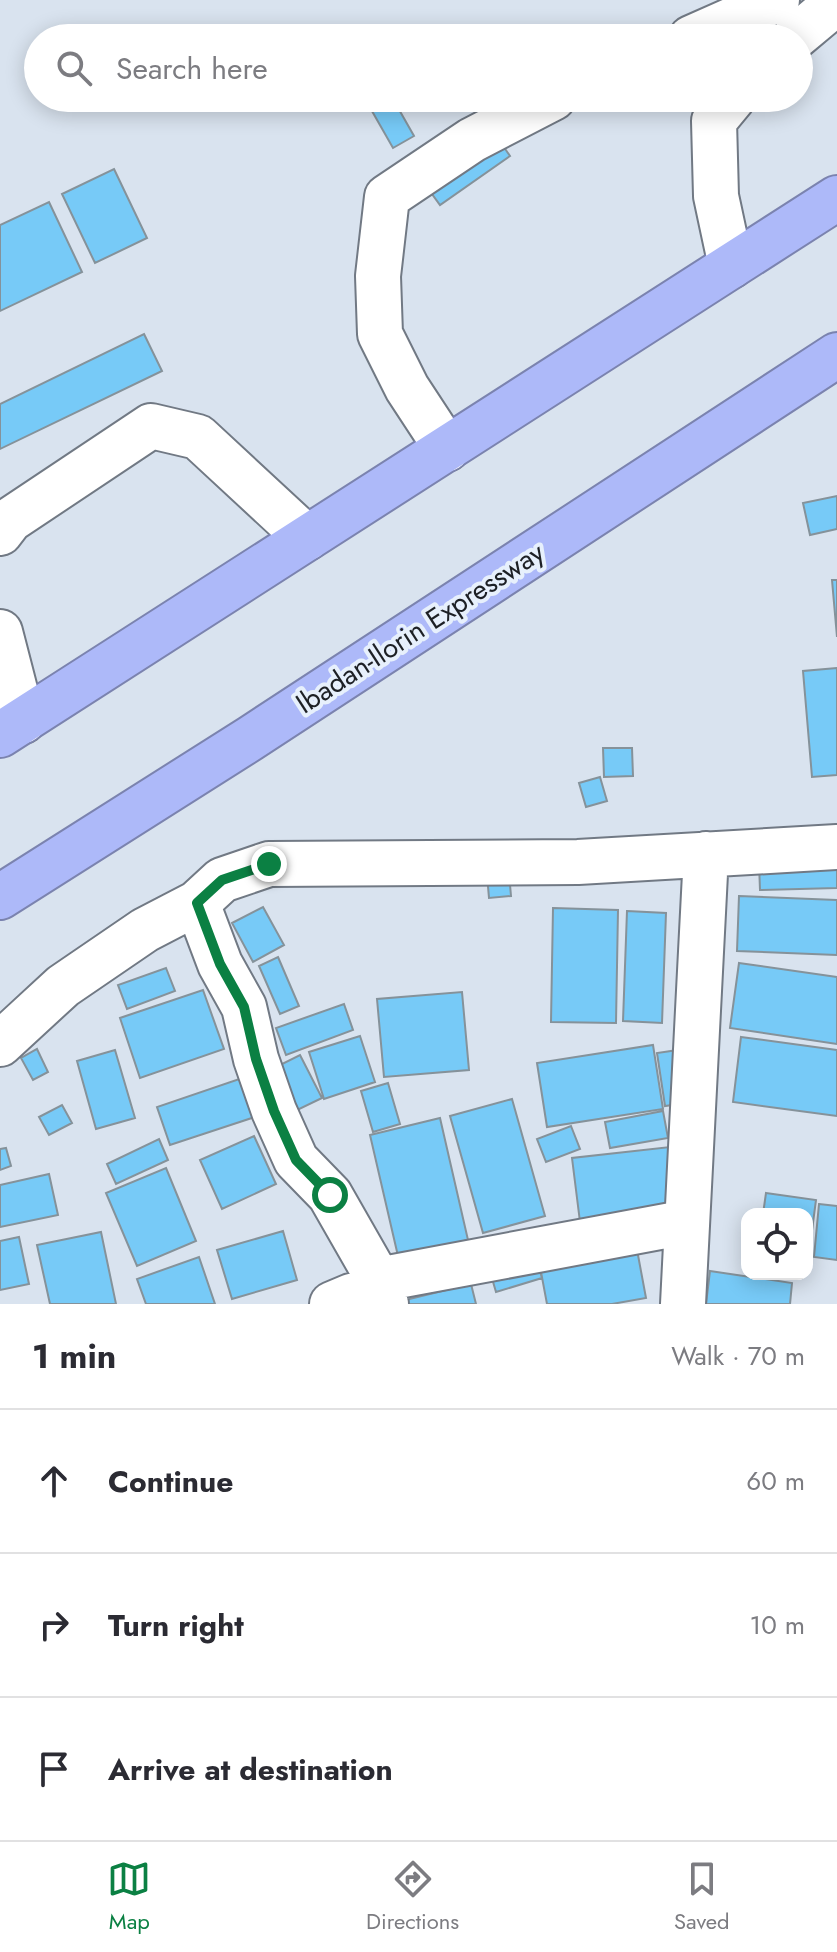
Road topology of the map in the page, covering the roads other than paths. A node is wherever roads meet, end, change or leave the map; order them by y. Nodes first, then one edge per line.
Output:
1 (777, 0) edge
2 (837, 2) edge
3 (723, 24) edge
4 (811, 24) edge
5 (526, 112) edge
6 (721, 112) edge
7 (837, 198) edge
8 (731, 266) junction
9 (837, 355) edge
10 (447, 449) junction
11 (0, 533) edge
12 (307, 538) junction
13 (0, 632) edge
14 (11, 728) edge
15 (837, 847) edge
16 (706, 854) junction
17 (0, 897) edge
18 (197, 903) junction
19 (0, 1044) edge
20 (687, 1222) junction
21 (384, 1296) edge
22 (332, 1304) edge
23 (683, 1304) edge

1 - 3 street
2 - 4 street
5 - 10 street
6 - 8 street
7 - 8 highway
8 - 10 highway
9 - 17 highway, Ibadan-Ilorin Expressway
10 - 12 highway
11 - 12 street
12 - 14 highway
13 - 14 street
15 - 16 street
16 - 18 street
16 - 20 street
18 - 19 street
18 - 21 street
20 - 21 street
20 - 23 street
21 - 22 street

